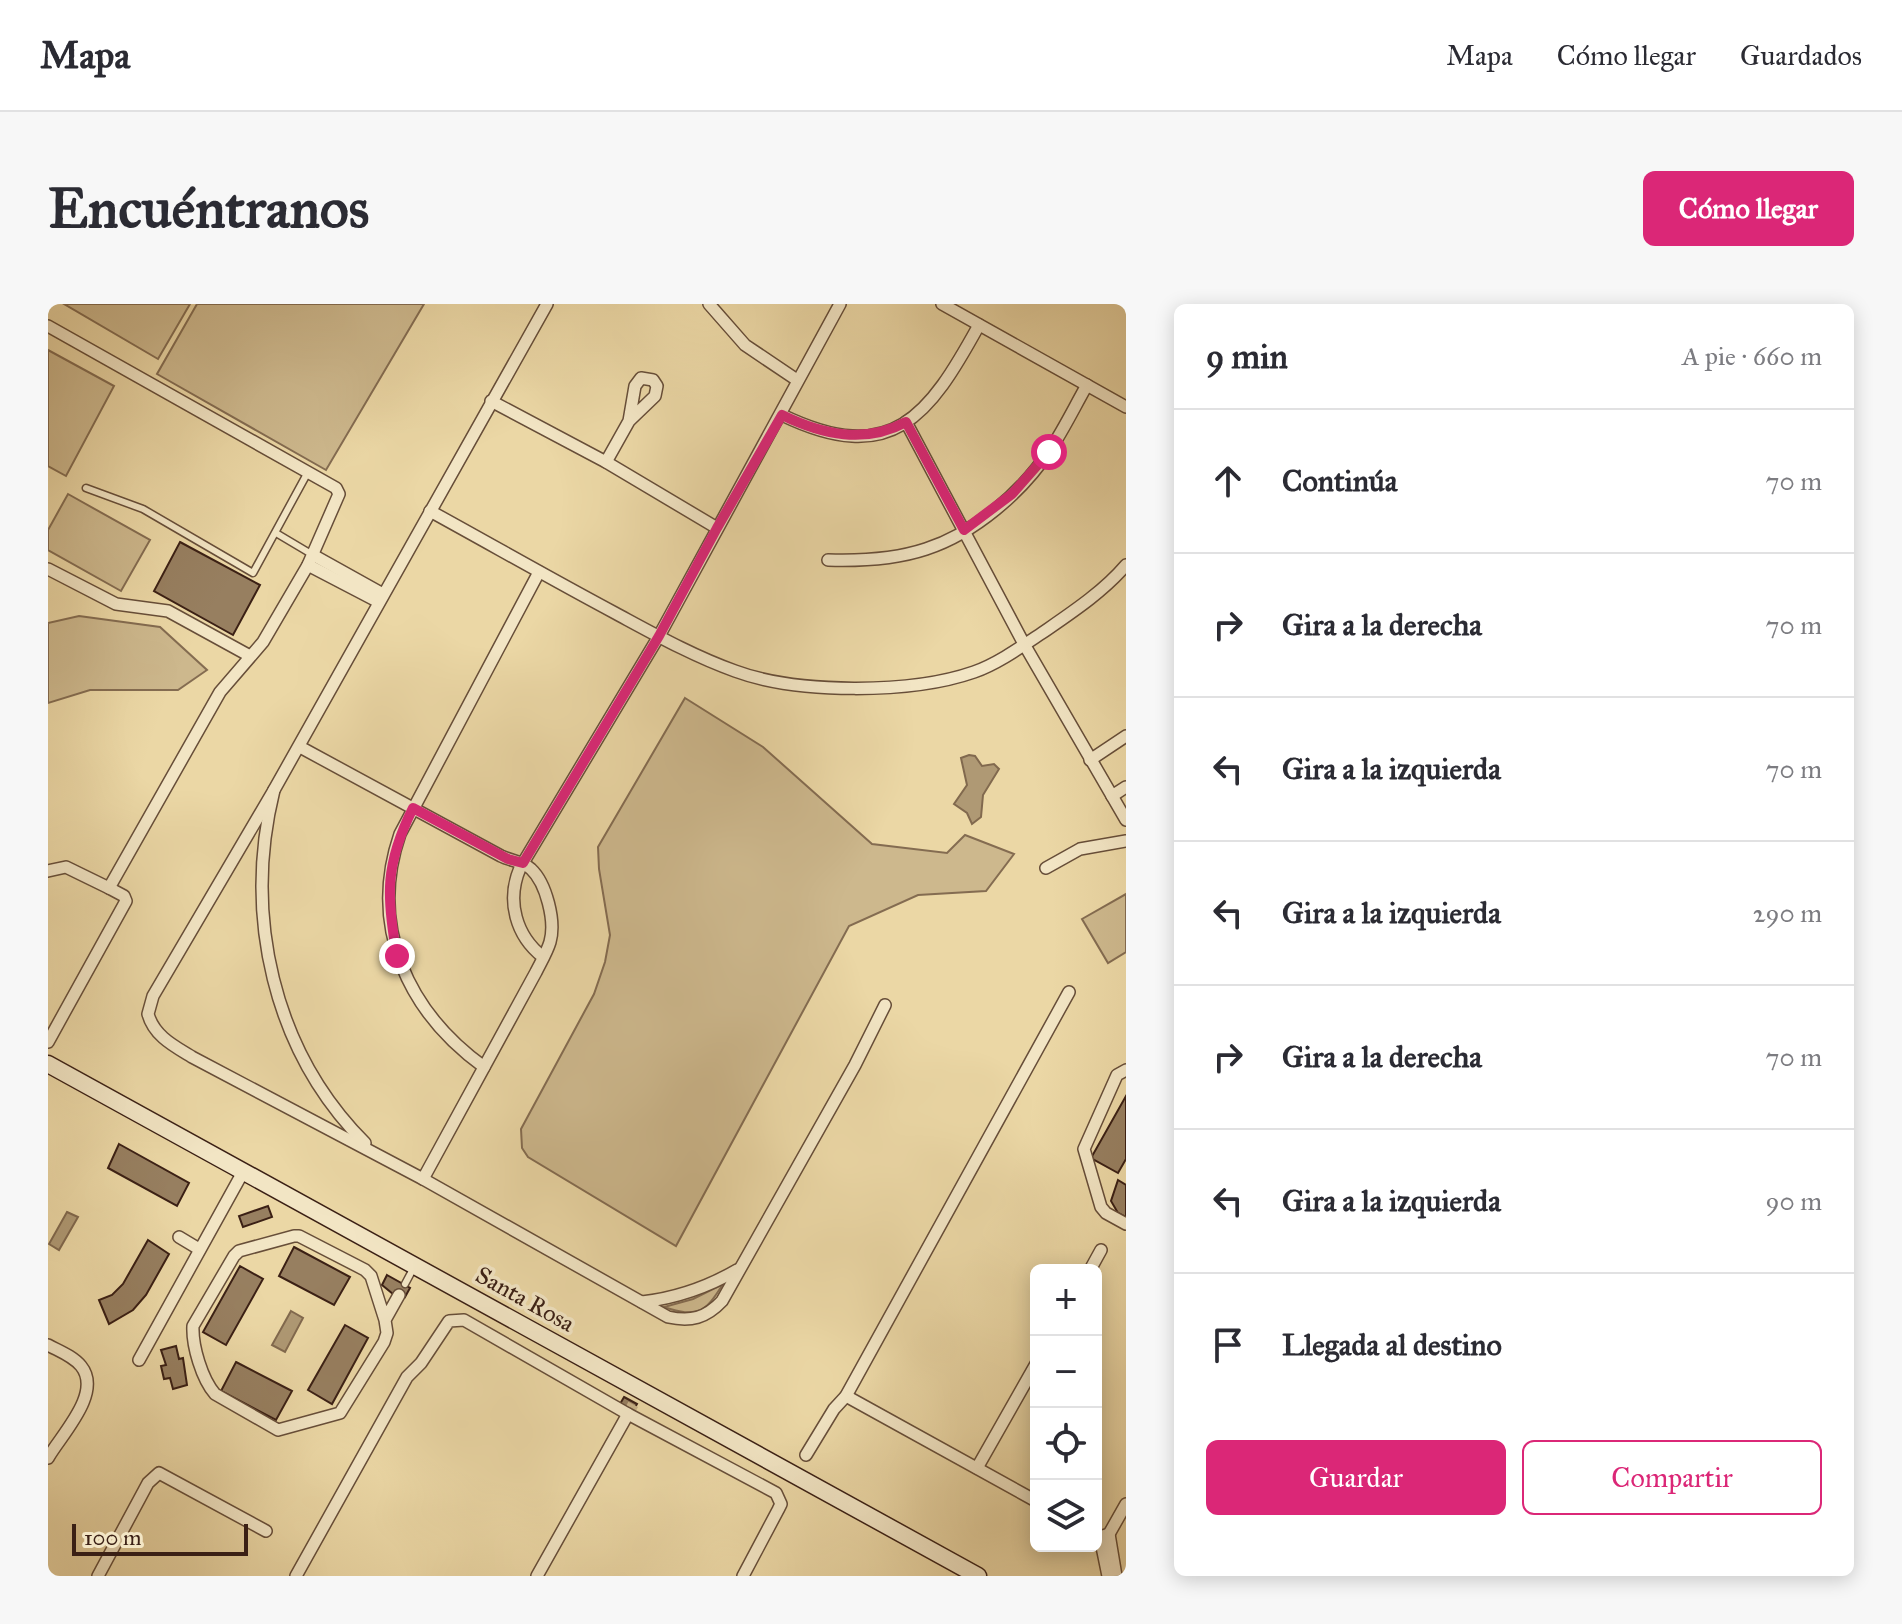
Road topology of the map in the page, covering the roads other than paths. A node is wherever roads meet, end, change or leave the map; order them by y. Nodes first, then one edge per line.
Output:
1 (547, 304) edge
2 (709, 304) edge
3 (840, 304) edge
4 (942, 304) edge
5 (979, 325) junction
6 (48, 326) edge
7 (797, 380) junction
8 (1087, 385) junction
9 (491, 401) junction
10 (1126, 407) edge
11 (782, 415) junction
12 (629, 421) dead end
13 (906, 422) junction
14 (606, 462) junction
15 (308, 472) junction
16 (86, 488) dead end
17 (430, 511) junction
18 (717, 528) junction
19 (964, 530) junction
20 (276, 533) junction
21 (311, 560) junction
22 (828, 560) dead end
23 (1126, 565) edge
24 (48, 569) edge
25 (539, 572) junction
26 (381, 598) junction
27 (659, 636) junction
28 (1024, 644) junction
29 (250, 656) junction
30 (1126, 736) edge
31 (300, 747) junction
32 (1090, 760) junction
33 (1126, 787) edge
34 (274, 790) junction
35 (1112, 796) junction
36 (413, 808) junction
37 (1126, 820) edge
38 (1126, 841) edge
39 (523, 863) junction
40 (1046, 868) dead end
41 (48, 871) edge
42 (109, 888) junction
43 (543, 957) junction
44 (1069, 992) dead end
45 (885, 1005) dead end
46 (48, 1042) edge
47 (48, 1064) edge
48 (484, 1067) junction
49 (1126, 1070) edge
50 (374, 1152) junction
51 (243, 1172) junction
52 (423, 1179) junction
53 (1126, 1224) edge
54 (179, 1237) dead end
55 (199, 1249) junction
56 (1101, 1250) dead end
57 (1093, 1264) edge
58 (414, 1266) junction
59 (741, 1267) junction
60 (402, 1290) joint
61 (642, 1302) junction
62 (385, 1320) junction
63 (48, 1345) edge
64 (139, 1360) dead end
65 (1030, 1375) edge
66 (846, 1396) junction
67 (628, 1414) junction
68 (806, 1455) dead end
69 (48, 1458) edge
70 (977, 1468) junction
71 (1030, 1498) edge
72 (1126, 1504) edge
73 (266, 1531) dead end
74 (1102, 1534) edge
75 (1102, 1538) edge
76 (1102, 1541) edge
77 (98, 1576) edge
78 (296, 1576) edge
79 (537, 1576) edge
80 (743, 1576) edge
81 (978, 1576) edge
82 (1108, 1576) edge
83 (1116, 1576) edge

1 - 9 street
2 - 7 street
3 - 7 street
4 - 5 street
5 - 8 street
5 - 13 street
6 - 15 street
7 - 11 street
8 - 10 street
8 - 19 street
9 - 14 street
9 - 17 street
11 - 13 street
11 - 18 street
12 - 14 street
13 - 19 street
14 - 18 street
15 - 20 lane
15 - 21 street
16 - 20 lane
17 - 25 street
17 - 26 street
18 - 27 street
19 - 22 street
19 - 28 street
20 - 21 lane
21 - 26 street
21 - 29 street
23 - 28 street
24 - 29 street
25 - 27 street
25 - 36 street
26 - 31 street
27 - 28 street
27 - 39 street
28 - 32 street
29 - 42 street
30 - 32 street
31 - 34 street
31 - 36 street
32 - 35 street
33 - 35 street
34 - 50 street
34 - 50 street
35 - 37 street
36 - 39 street
36 - 48 street
38 - 40 street
39 - 43 street
39 - 43 street
41 - 42 street
42 - 46 street
43 - 48 street
44 - 66 street
45 - 59 street
47 - 51 street, Santa Rosa
48 - 52 street
49 - 53 street
50 - 52 street
51 - 55 street
51 - 58 street, Santa Rosa
52 - 61 street
54 - 55 street
55 - 64 street
56 - 57 street
58 - 60 lane
58 - 81 street, Santa Rosa
59 - 61 street
59 - 61 street
60 - 62 street
62 - 62 street
63 - 69 street
65 - 70 street
66 - 68 street
66 - 70 street
67 - 78 street
67 - 79 street
67 - 80 street
70 - 71 street
72 - 74 street
73 - 77 street
75 - 83 street
76 - 82 street

